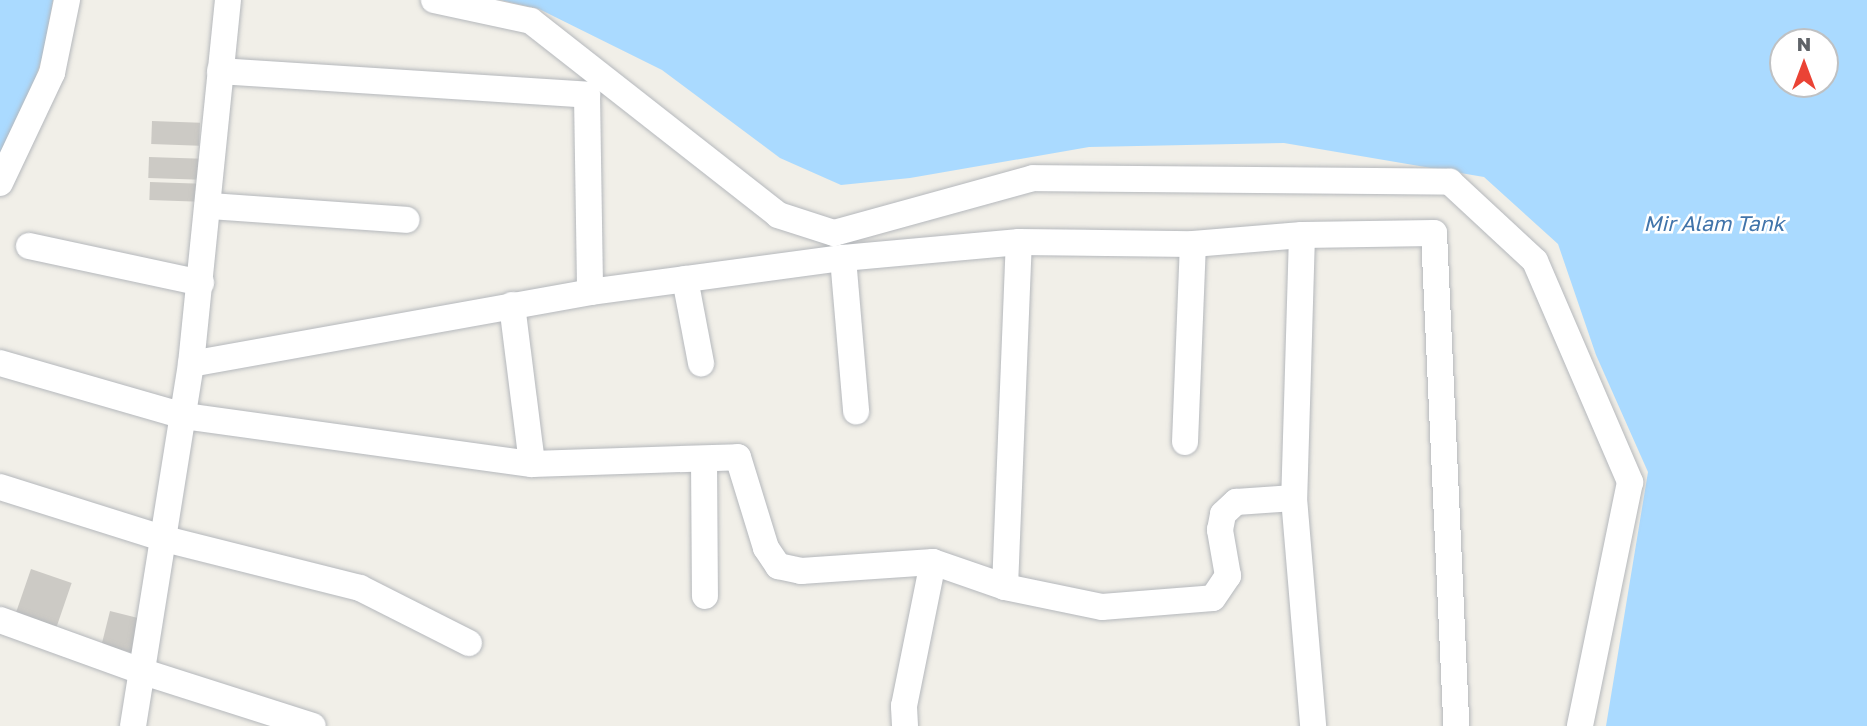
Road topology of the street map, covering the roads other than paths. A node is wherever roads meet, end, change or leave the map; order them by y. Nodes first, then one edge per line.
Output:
1 (66, 0) edge
2 (228, 0) edge
3 (434, 0) edge
4 (220, 71) junction
5 (0, 183) edge
6 (209, 206) junction
7 (407, 220) dead end
8 (1303, 235) junction
9 (1019, 242) junction
10 (1193, 244) junction
11 (29, 246) dead end
12 (843, 258) junction
13 (685, 279) junction
14 (201, 283) junction
15 (590, 292) junction
16 (512, 305) junction
17 (0, 363) edge
18 (701, 363) dead end
19 (191, 364) junction
20 (856, 411) dead end
21 (184, 416) junction
22 (1185, 442) dead end
23 (704, 459) junction
24 (532, 464) junction
25 (0, 487) edge
26 (1294, 498) junction
27 (165, 539) junction
28 (933, 562) junction
29 (1005, 587) junction
30 (705, 596) dead end
31 (0, 620) edge
32 (470, 643) dead end
33 (144, 673) junction
34 (133, 726) edge
35 (313, 726) edge
36 (905, 726) edge
37 (1313, 726) edge
38 (1456, 726) edge
39 (1580, 726) edge

1 - 5 street
2 - 4 street
3 - 39 street
4 - 6 street
4 - 15 street
6 - 7 street
6 - 14 street
8 - 10 street
8 - 26 street
8 - 38 street
9 - 10 street
9 - 12 street
9 - 29 street
10 - 22 street
11 - 14 street
12 - 13 street
12 - 20 street
13 - 15 street
13 - 18 street
14 - 19 street
15 - 16 street
16 - 19 street
16 - 24 street
17 - 21 street
19 - 21 street
21 - 24 street
21 - 27 street
23 - 24 street
23 - 28 street
23 - 30 street
25 - 27 street
26 - 29 street
26 - 37 street
27 - 32 street
27 - 33 street
28 - 29 street
28 - 36 street
31 - 33 street
33 - 34 street
33 - 35 street

